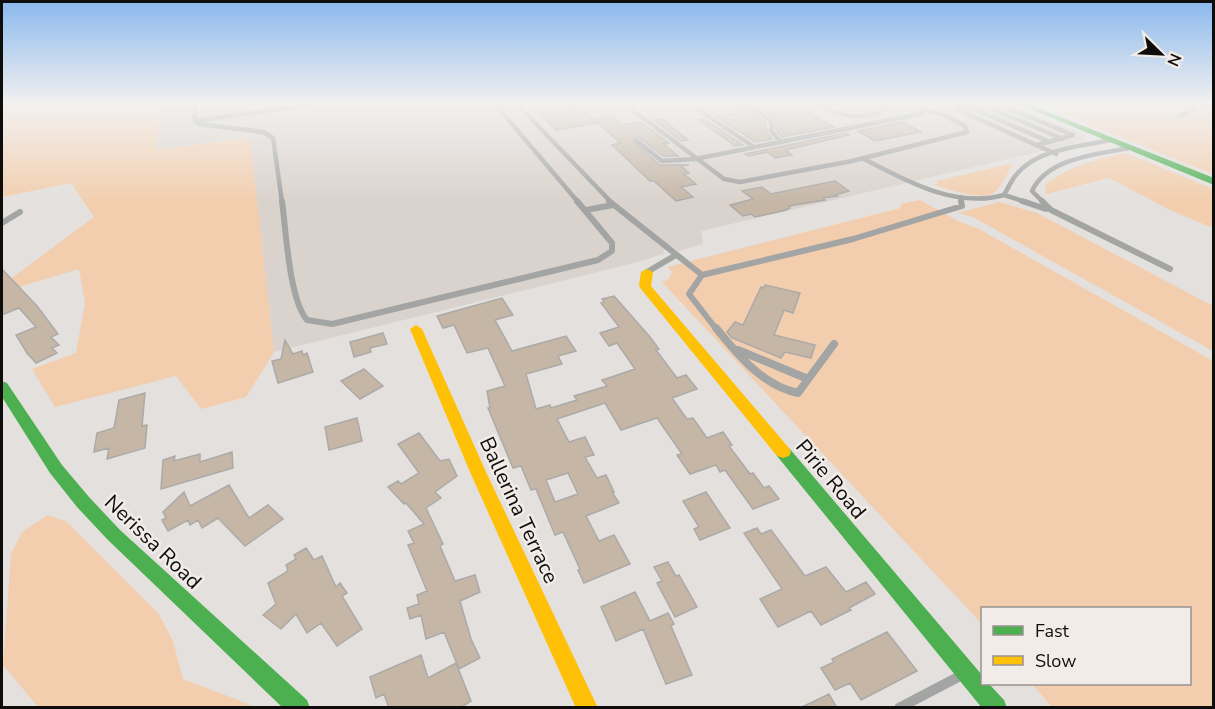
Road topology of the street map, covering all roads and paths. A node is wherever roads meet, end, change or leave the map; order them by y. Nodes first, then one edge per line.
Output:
1 (271, 137) edge
2 (523, 137) edge
3 (548, 137) edge
4 (668, 137) edge
5 (739, 137) edge
6 (777, 137) edge
7 (806, 137) edge
8 (946, 137) edge
9 (1019, 137) edge
10 (1039, 137) edge
11 (1058, 137) edge
12 (1068, 137) edge
13 (1103, 137) edge
14 (1063, 139) junction
15 (1111, 140) junction
16 (637, 141) dead end
17 (781, 142) junction
18 (1050, 142) junction
19 (1037, 145) junction
20 (754, 147) junction
21 (1129, 148) junction
22 (1056, 154) junction
23 (862, 158) junction
24 (696, 159) junction
25 (1214, 182) edge
26 (1004, 195) junction
27 (961, 197) junction
28 (613, 205) junction
29 (586, 210) junction
30 (1051, 210) junction
31 (20, 212) dead end
32 (2, 223) edge
33 (676, 255) junction
34 (1170, 269) dead end
35 (647, 272) joint
36 (702, 275) junction
37 (416, 329) dead end
38 (834, 344) dead end
39 (733, 347) junction
40 (808, 379) junction
41 (2, 386) edge
42 (967, 672) junction
43 (299, 708) edge
44 (587, 708) edge
45 (899, 708) edge
46 (996, 708) edge

1 - 29 lane
2 - 29 lane
3 - 28 lane
4 - 24 lane
5 - 20 lane
6 - 17 lane
7 - 17 lane
8 - 23 lane
9 - 19 lane
10 - 18 lane
11 - 14 lane
12 - 14 lane
13 - 15 street
14 - 18 lane
15 - 21 street
15 - 22 lane
16 - 24 lane
17 - 20 lane
18 - 19 lane
19 - 22 lane
20 - 24 lane
21 - 25 street
21 - 30 lane
22 - 26 lane
23 - 24 lane
23 - 27 lane
26 - 27 lane
26 - 30 lane
27 - 36 lane
28 - 29 lane
28 - 33 lane
30 - 34 lane
31 - 32 lane
33 - 35 lane
33 - 36 lane
35 - 42 street, Pirie Road
36 - 39 lane
37 - 44 street, Ballerina Terrace
38 - 40 lane
39 - 40 lane
39 - 40 lane
41 - 43 street, Nerissa Road
42 - 45 lane
42 - 46 street, Pirie Road

